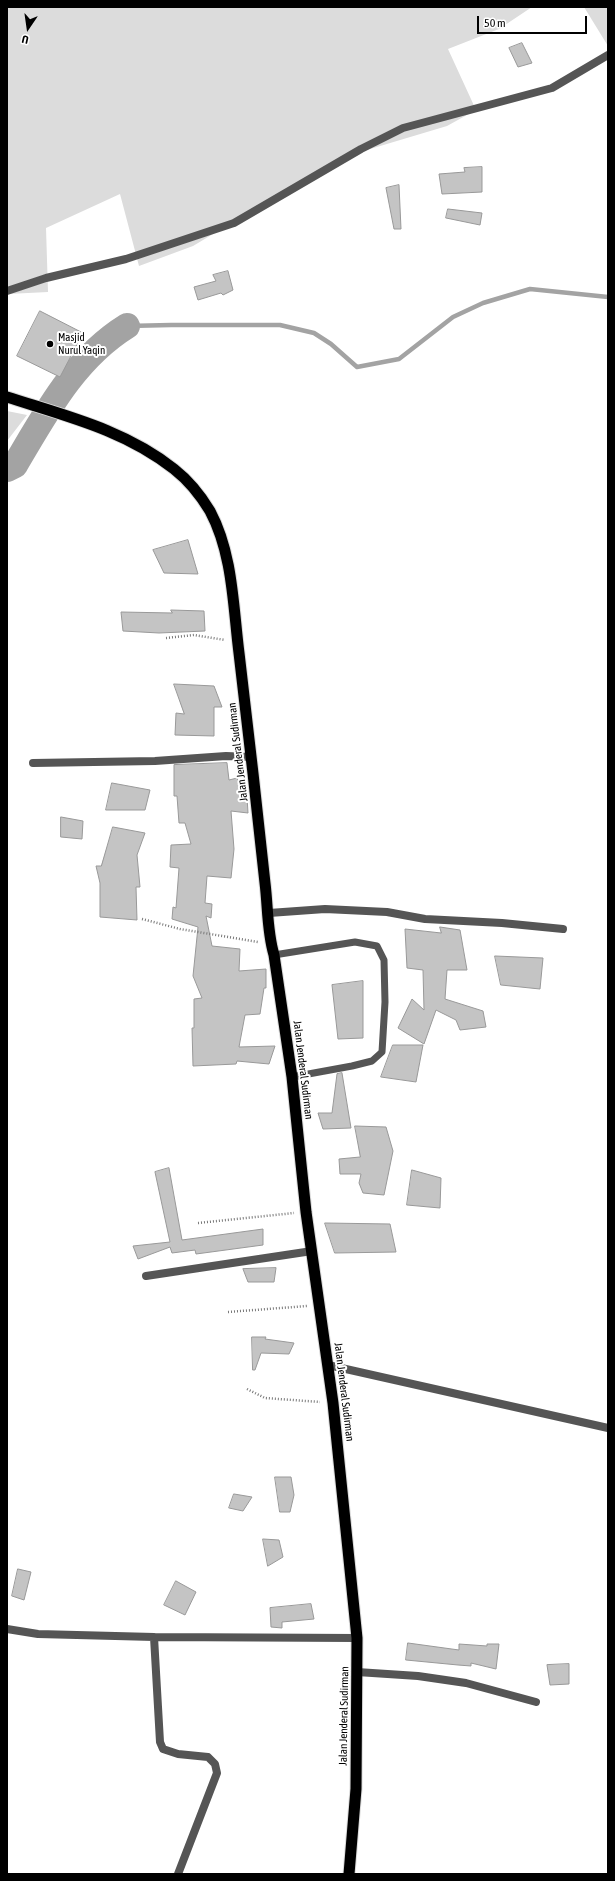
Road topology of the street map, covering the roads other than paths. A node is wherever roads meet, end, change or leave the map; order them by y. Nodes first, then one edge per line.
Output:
1 (608, 55) edge
2 (7, 291) edge
3 (7, 398) edge
4 (252, 757) junction
5 (33, 763) dead end
6 (269, 913) junction
7 (563, 929) dead end
8 (274, 955) junction
9 (292, 1077) junction
10 (312, 1251) junction
11 (146, 1276) dead end
12 (328, 1365) junction
13 (608, 1428) edge
14 (7, 1629) edge
15 (154, 1637) junction
16 (357, 1638) junction
17 (357, 1672) junction
18 (536, 1702) dead end
19 (178, 1874) edge
20 (349, 1874) edge

1 - 2 street
3 - 4 highway, Jalan Jenderal Sudirman
4 - 5 street
4 - 6 highway, Jalan Jenderal Sudirman
6 - 7 street
6 - 8 highway, Jalan Jenderal Sudirman
8 - 9 highway, Jalan Jenderal Sudirman
8 - 9 lane
9 - 10 highway, Jalan Jenderal Sudirman
10 - 11 street
10 - 12 highway, Jalan Jenderal Sudirman
12 - 13 street
12 - 16 highway, Jalan Jenderal Sudirman
14 - 15 street
15 - 16 street
15 - 19 street
16 - 17 highway, Jalan Jenderal Sudirman
17 - 18 street
17 - 20 highway, Jalan Jenderal Sudirman

